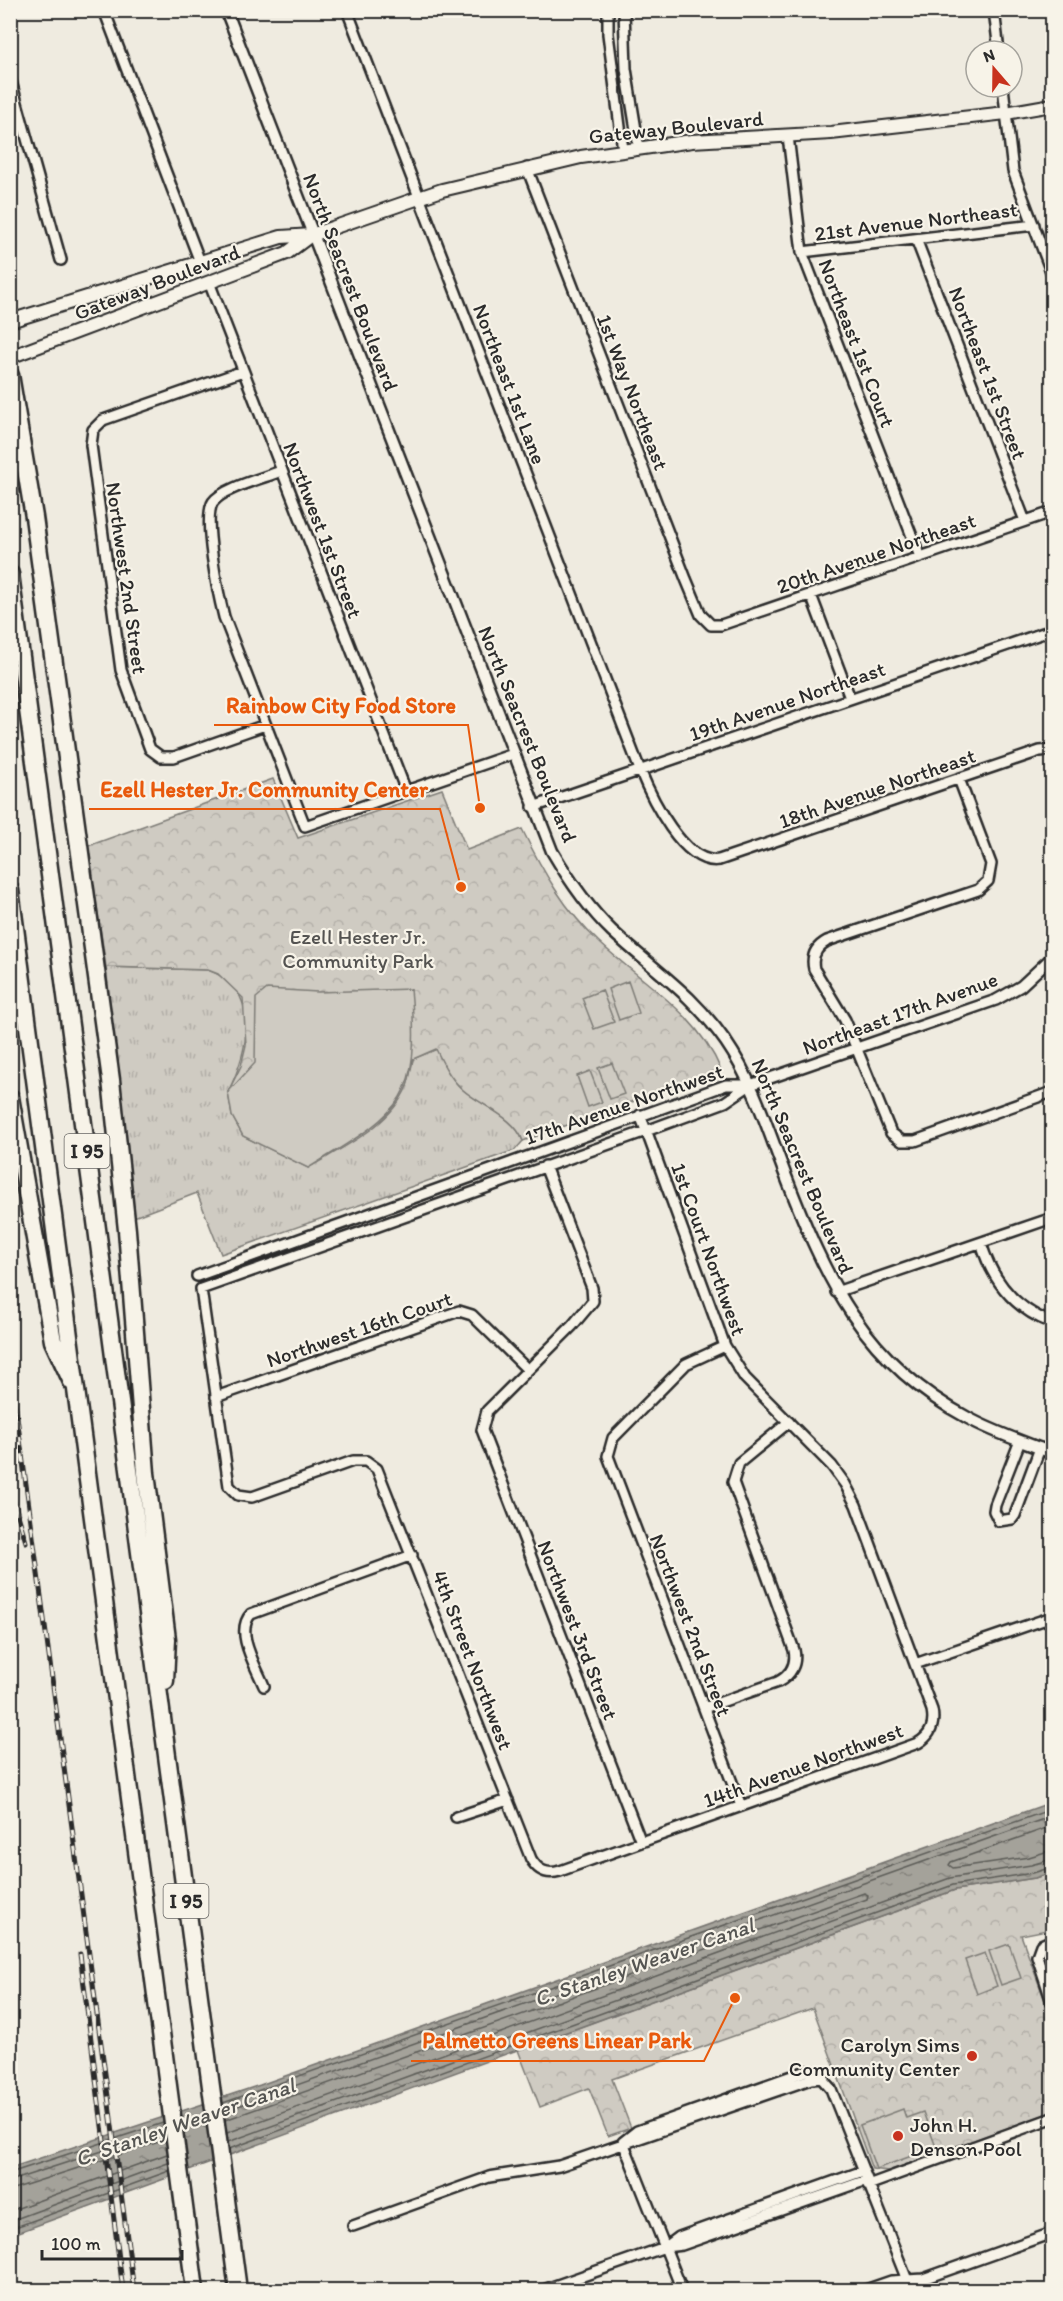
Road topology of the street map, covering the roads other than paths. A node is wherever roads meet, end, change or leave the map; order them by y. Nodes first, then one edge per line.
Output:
1 (104, 10) edge
2 (226, 10) edge
3 (347, 10) edge
4 (608, 10) edge
5 (624, 10) edge
6 (994, 10) edge
7 (998, 39) edge
8 (10, 78) edge
9 (1004, 99) edge
10 (1053, 105) edge
11 (1006, 113) junction
12 (788, 136) junction
13 (639, 148) junction
14 (623, 150) junction
15 (526, 168) junction
16 (418, 198) junction
17 (1034, 225) junction
18 (312, 234) junction
19 (916, 238) junction
20 (802, 252) junction
21 (61, 260) dead end
22 (200, 262) junction
23 (1053, 274) edge
24 (209, 282) junction
25 (10, 321) edge
26 (10, 357) edge
27 (243, 372) junction
28 (10, 375) edge
29 (281, 471) junction
30 (1053, 512) edge
31 (1025, 521) junction
32 (920, 557) junction
33 (10, 573) edge
34 (811, 595) junction
35 (711, 625) joint
36 (1053, 630) edge
37 (850, 698) junction
38 (265, 725) junction
39 (1053, 750) edge
40 (513, 754) junction
41 (640, 770) junction
42 (959, 779) junction
43 (406, 791) junction
44 (533, 807) junction
45 (10, 890) edge
46 (1053, 957) edge
47 (857, 1048) junction
48 (750, 1085) junction
49 (1053, 1092) edge
50 (10, 1097) edge
51 (640, 1115) junction
52 (646, 1131) junction
53 (545, 1166) junction
54 (1053, 1218) edge
55 (981, 1243) junction
56 (197, 1276) dead end
57 (836, 1292) junction
58 (1053, 1323) edge
59 (725, 1346) junction
60 (528, 1370) junction
61 (216, 1397) junction
62 (79, 1399) junction
63 (789, 1422) junction
64 (1020, 1441) junction
65 (1040, 1448) junction
66 (1053, 1453) edge
67 (412, 1555) junction
68 (1053, 1617) edge
69 (915, 1664) junction
70 (264, 1686) dead end
71 (704, 1708) junction
72 (164, 1728) junction
73 (508, 1800) junction
74 (741, 1806) junction
75 (456, 1817) dead end
76 (641, 1842) junction
77 (546, 1872) joint
78 (1053, 1940) edge
79 (1053, 2002) edge
80 (1053, 2118) edge
81 (623, 2142) junction
82 (866, 2179) junction
83 (353, 2226) dead end
84 (1053, 2233) edge
85 (665, 2247) junction
86 (907, 2280) junction
87 (195, 2290) edge
88 (238, 2290) edge
89 (543, 2290) edge
90 (682, 2290) edge
91 (865, 2290) edge
92 (911, 2290) edge

1 - 22 street
2 - 18 street, North Seacrest Boulevard
3 - 16 street, Northeast 1st Lane
4 - 14 street
5 - 13 street
6 - 7 street
8 - 21 street
9 - 11 street
10 - 11 main road, Gateway Boulevard
11 - 12 main road, Gateway Boulevard
11 - 17 street
12 - 13 main road, Gateway Boulevard
12 - 20 street, Northeast 1st Court
13 - 14 main road, Gateway Boulevard
14 - 15 main road, Gateway Boulevard
15 - 16 main road, Gateway Boulevard
15 - 35 street, 1st Way Northeast
16 - 18 main road, Gateway Boulevard
16 - 41 street, Northeast 1st Lane
17 - 19 street, 21st Avenue Northeast
17 - 23 street
18 - 22 main road, Gateway Boulevard
18 - 24 main road, Gateway Boulevard
18 - 40 street, North Seacrest Boulevard
19 - 20 street, 21st Avenue Northeast
19 - 31 street, Northeast 1st Street
20 - 32 street, Northeast 1st Court
22 - 25 main road, Gateway Boulevard
24 - 26 main road, Gateway Boulevard
24 - 27 street, Northwest 1st Street
27 - 29 street, Northwest 1st Street
27 - 38 street, Northwest 2nd Street
28 - 72 highway
29 - 38 street
29 - 43 street, Northwest 1st Street
30 - 31 street, 20th Avenue Northeast
31 - 32 street, 20th Avenue Northeast
32 - 34 street, 20th Avenue Northeast
33 - 72 highway, I 95
34 - 35 street, 20th Avenue Northeast
34 - 37 street
36 - 37 street, 19th Avenue Northeast
37 - 41 street, 19th Avenue Northeast
38 - 43 street
39 - 42 street, 18th Avenue Northeast
40 - 43 street
40 - 44 street, North Seacrest Boulevard
41 - 42 street, 18th Avenue Northeast
41 - 44 street, 19th Avenue Northeast
42 - 47 street
44 - 48 street, North Seacrest Boulevard
45 - 62 highway, I 95
46 - 47 street, Northeast 17th Avenue
47 - 48 street, Northeast 17th Avenue
47 - 49 street
48 - 51 street, 17th Avenue Northwest
48 - 52 street, 17th Avenue Northwest
48 - 57 street, North Seacrest Boulevard
50 - 62 highway
51 - 52 street, 1st Court Northwest
51 - 56 street, 17th Avenue Northwest
52 - 53 street, 17th Avenue Northwest
52 - 59 street, 1st Court Northwest
53 - 60 street
53 - 61 street, 17th Avenue Northwest
54 - 55 street
55 - 57 street
55 - 58 street
57 - 64 street, North Seacrest Boulevard
59 - 63 street, 1st Court Northwest
59 - 71 street, Northwest 2nd Street
60 - 61 street, Northwest 16th Court
60 - 76 street, Northwest 3rd Street
61 - 67 street, 4th Street Northwest
62 - 87 highway, I 95
63 - 69 street, 1st Court Northwest
63 - 71 street
64 - 65 street, North Seacrest Boulevard
64 - 65 street
65 - 66 street, North Seacrest Boulevard
67 - 70 street
67 - 73 street, 4th Street Northwest
68 - 69 street
69 - 74 street, 14th Avenue Northwest
71 - 74 street, Northwest 2nd Street
72 - 88 highway, I 95
73 - 75 street
73 - 77 street, 4th Street Northwest
74 - 76 street, 14th Avenue Northwest
76 - 77 street, 14th Avenue Northwest
78 - 79 street
80 - 82 street
81 - 82 street
81 - 83 street
81 - 85 street
82 - 85 street
82 - 86 street
84 - 86 street
85 - 89 street
85 - 90 street
86 - 91 street
86 - 92 street

